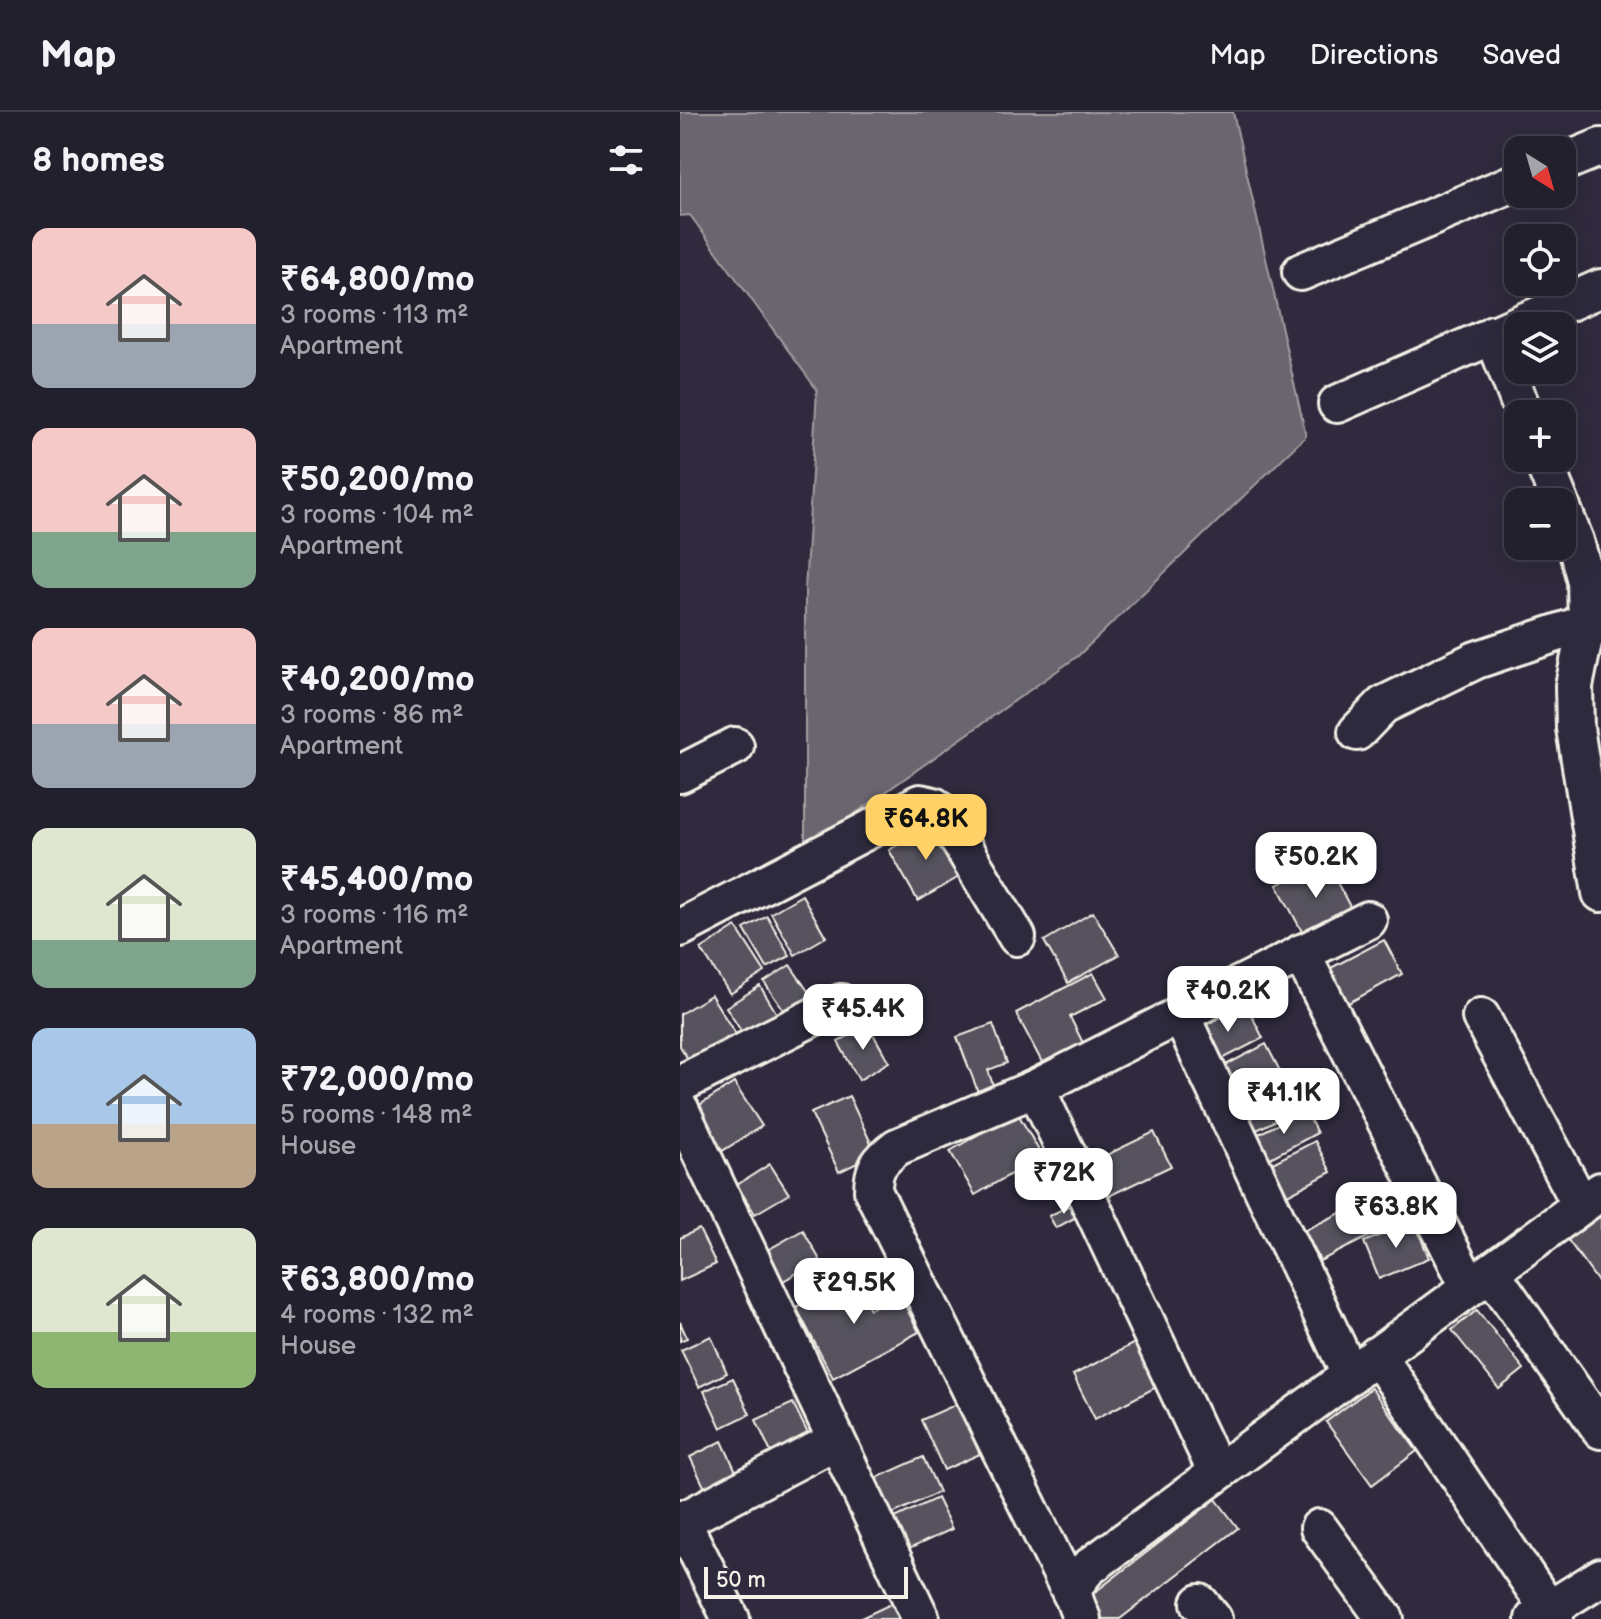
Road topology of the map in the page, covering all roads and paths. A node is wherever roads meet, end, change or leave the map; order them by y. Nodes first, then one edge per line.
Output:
1 (1601, 147) edge
2 (1576, 157) edge
3 (1504, 187) edge
4 (1301, 272) dead end
5 (1601, 288) edge
6 (1493, 334) junction
7 (1519, 400) edge
8 (1337, 404) dead end
9 (1576, 545) edge
10 (1594, 625) edge
11 (1357, 732) dead end
12 (735, 746) dead end
13 (680, 774) edge
14 (1601, 893) edge
15 (1368, 920) dead end
16 (680, 928) edge
17 (1017, 937) dead end
18 (1301, 953) junction
19 (841, 1003) dead end
20 (1180, 1014) junction
21 (1481, 1017) dead end
22 (680, 1084) edge
23 (1036, 1088) junction
24 (680, 1109) edge
25 (1591, 1198) edge
26 (1480, 1279) junction
27 (1364, 1364) junction
28 (1601, 1430) edge
29 (835, 1441) junction
30 (1217, 1473) junction
31 (681, 1520) edge
32 (1319, 1528) dead end
33 (1601, 1577) edge
34 (1077, 1607) edge
35 (1546, 1616) edge
36 (731, 1619) edge
37 (921, 1619) edge
38 (1385, 1619) edge

1 - 2 street
3 - 4 street
5 - 6 street
6 - 7 street
6 - 8 street
9 - 10 street
10 - 11 street
10 - 14 street
12 - 13 street
15 - 18 street
16 - 17 street
18 - 20 street
18 - 26 street
19 - 22 street
20 - 23 street
20 - 27 street
21 - 25 street
23 - 30 street
23 - 34 street
24 - 29 street
25 - 26 street
26 - 27 street
26 - 28 street
27 - 30 street
27 - 35 street
29 - 31 street
29 - 37 street
30 - 34 street
31 - 36 street
32 - 38 street
33 - 35 street

